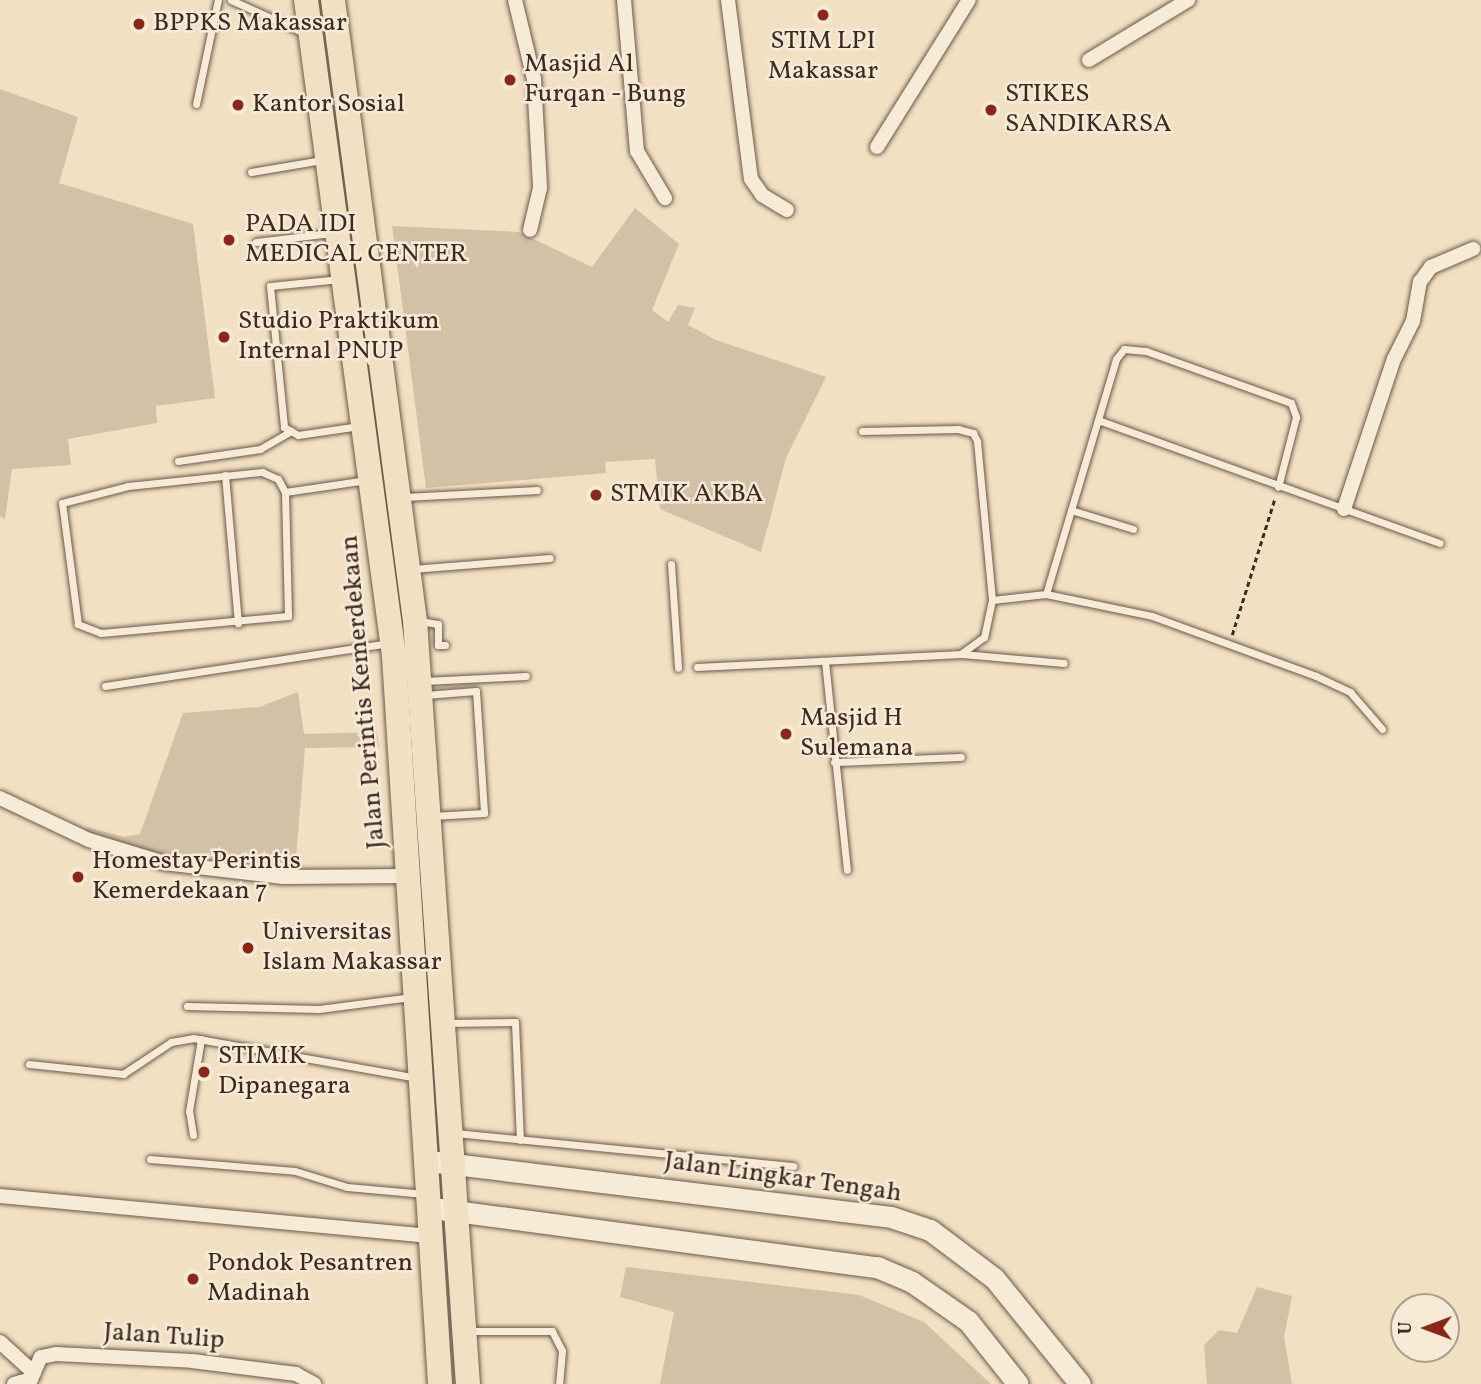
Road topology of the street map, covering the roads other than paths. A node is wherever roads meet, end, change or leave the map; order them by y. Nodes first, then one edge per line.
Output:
1 (218, 0) edge
2 (231, 0) edge
3 (306, 0) edge
4 (333, 0) edge
5 (515, 0) edge
6 (624, 0) edge
7 (728, 0) edge
8 (1188, 0) edge
9 (966, 1) edge
10 (311, 36) junction
11 (1089, 60) dead end
12 (196, 104) dead end
13 (877, 147) dead end
14 (329, 159) junction
15 (251, 172) dead end
16 (664, 198) dead end
17 (787, 210) dead end
18 (530, 230) dead end
19 (339, 232) junction
20 (256, 242) dead end
21 (1473, 249) dead end
22 (346, 279) junction
23 (1098, 420) junction
24 (367, 425) junction
25 (291, 431) junction
26 (862, 431) dead end
27 (178, 461) dead end
28 (225, 475) junction
29 (375, 479) junction
30 (1278, 487) junction
31 (537, 490) dead end
32 (285, 492) junction
33 (400, 497) junction
34 (1344, 509) junction
35 (1071, 510) junction
36 (1133, 529) dead end
37 (1440, 543) dead end
38 (551, 558) dead end
39 (671, 564) dead end
40 (407, 569) junction
41 (1046, 594) junction
42 (992, 600) junction
43 (415, 621) junction
44 (238, 623) junction
45 (392, 643) junction
46 (445, 645) dead end
47 (962, 654) junction
48 (825, 661) junction
49 (1064, 663) dead end
50 (697, 667) dead end
51 (678, 668) dead end
52 (526, 676) dead end
53 (105, 686) dead end
54 (420, 688) junction
55 (1382, 730) dead end
56 (961, 757) dead end
57 (834, 762) junction
58 (0, 798) edge
59 (432, 817) junction
60 (847, 870) dead end
61 (409, 876) junction
62 (417, 996) junction
63 (187, 1006) dead end
64 (446, 1023) junction
65 (201, 1039) junction
66 (29, 1064) dead end
67 (422, 1079) junction
68 (451, 1132) junction
69 (193, 1136) dead end
70 (520, 1140) junction
71 (150, 1159) dead end
72 (427, 1161) junction
73 (453, 1164) junction
74 (793, 1167) dead end
75 (0, 1196) edge
76 (430, 1202) junction
77 (458, 1212) junction
78 (433, 1236) junction
79 (465, 1331) junction
80 (0, 1342) edge
81 (34, 1378) edge
82 (14, 1384) edge
83 (314, 1384) edge
84 (440, 1384) edge
85 (468, 1384) edge
86 (559, 1384) edge
87 (1018, 1384) edge
88 (1080, 1384) edge

1 - 12 lane
2 - 10 lane
3 - 10 highway, Jalan Perintis Kemerdekaan
4 - 33 highway, Jalan Perintis Kemerdekaan
5 - 18 street
6 - 16 street
7 - 17 street
8 - 11 street
9 - 13 street
10 - 14 highway, Jalan Perintis Kemerdekaan
14 - 15 lane
14 - 19 highway, Jalan Perintis Kemerdekaan
19 - 20 lane
19 - 22 highway, Jalan Perintis Kemerdekaan
21 - 34 street
22 - 24 highway, Jalan Perintis Kemerdekaan
22 - 25 lane
23 - 30 lane
23 - 30 lane
23 - 35 lane
24 - 25 lane
24 - 29 highway, Jalan Perintis Kemerdekaan
25 - 27 lane
26 - 42 lane
28 - 32 lane
28 - 44 lane
28 - 44 lane
29 - 32 lane
29 - 45 highway, Jalan Perintis Kemerdekaan
30 - 34 lane
31 - 33 lane
32 - 44 lane
33 - 40 highway, Jalan Perintis Kemerdekaan
34 - 37 lane
35 - 36 lane
35 - 41 lane
38 - 40 lane
39 - 51 lane
40 - 43 highway, Jalan Perintis Kemerdekaan
41 - 42 lane
41 - 55 lane
42 - 47 lane
43 - 46 lane
43 - 54 highway, Jalan Perintis Kemerdekaan
45 - 53 lane
45 - 61 highway, Jalan Perintis Kemerdekaan
47 - 48 lane
47 - 49 lane
48 - 50 lane
48 - 57 lane
52 - 54 lane
54 - 59 highway, Jalan Perintis Kemerdekaan
54 - 59 lane
56 - 57 lane
57 - 60 lane
58 - 61 street
59 - 64 highway, Jalan Perintis Kemerdekaan
61 - 62 highway, Jalan Perintis Kemerdekaan
62 - 63 lane
62 - 67 highway, Jalan Perintis Kemerdekaan
64 - 68 highway, Jalan Perintis Kemerdekaan
64 - 70 lane
65 - 66 lane
65 - 67 lane
65 - 69 lane
67 - 72 highway, Jalan Perintis Kemerdekaan
68 - 70 lane
68 - 73 highway, Jalan Perintis Kemerdekaan
70 - 74 lane
71 - 76 lane
72 - 73 main road, Jalan Lingkar Tengah
72 - 76 highway, Jalan Perintis Kemerdekaan
73 - 77 highway, Jalan Perintis Kemerdekaan
73 - 88 main road, Jalan Lingkar Tengah
75 - 78 street
76 - 77 main road
76 - 78 highway, Jalan Perintis Kemerdekaan
77 - 79 highway, Jalan Perintis Kemerdekaan
77 - 87 main road
78 - 84 highway, Jalan Perintis Kemerdekaan
79 - 85 highway, Jalan Perintis Kemerdekaan
79 - 86 lane
80 - 81 street
81 - 82 street
81 - 83 street, Jalan Tulip

